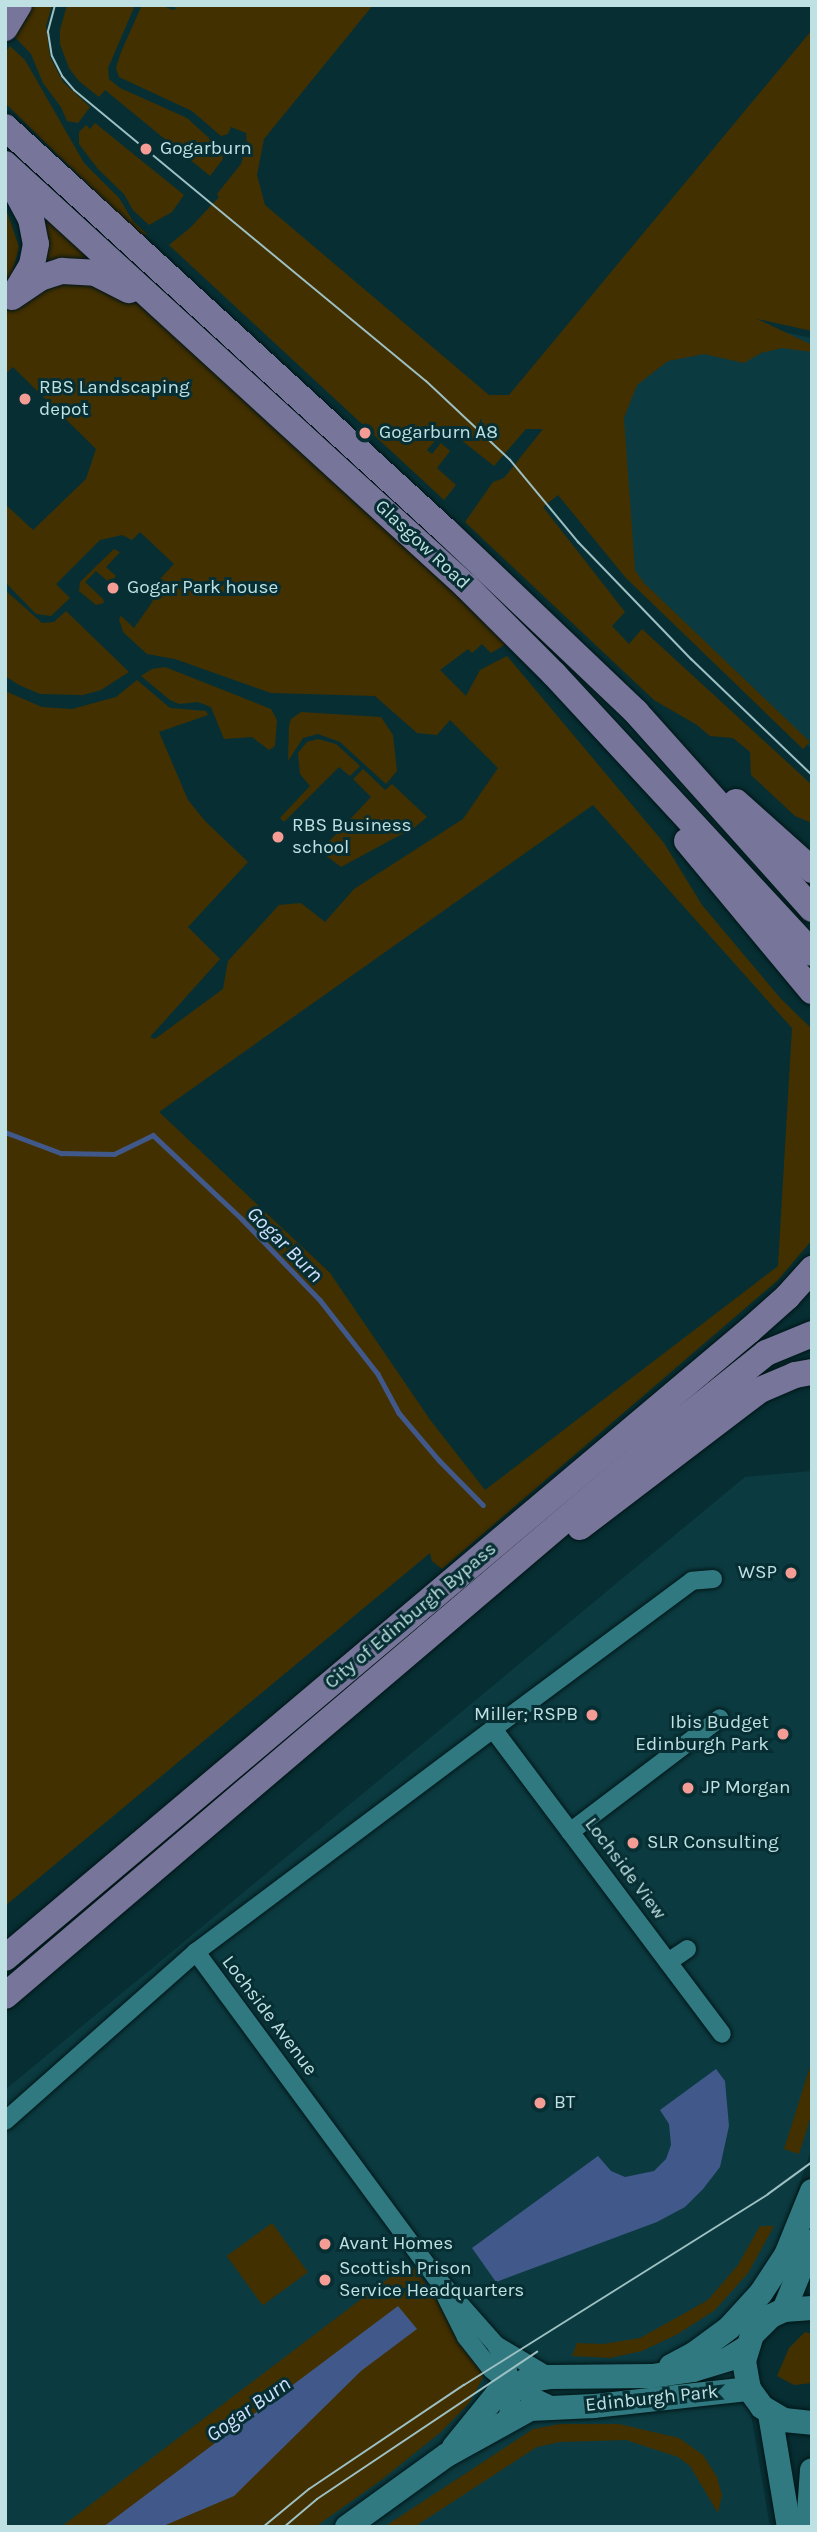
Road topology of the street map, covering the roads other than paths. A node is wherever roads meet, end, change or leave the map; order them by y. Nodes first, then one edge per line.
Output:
1 (5, 127) edge
2 (5, 164) edge
3 (5, 173) edge
4 (9, 300) edge
5 (163, 311) junction
6 (466, 586) junction
7 (636, 712) junction
8 (812, 870) edge
9 (812, 909) edge
10 (812, 953) edge
11 (812, 991) edge
12 (812, 1269) edge
13 (812, 1334) edge
14 (812, 1372) edge
15 (713, 1579) dead end
16 (473, 1600) junction
17 (720, 1718) dead end
18 (493, 1730) junction
19 (570, 1832) junction
20 (687, 1949) dead end
21 (196, 1952) junction
22 (5, 1958) edge
23 (668, 1962) junction
24 (5, 1996) edge
25 (722, 2035) dead end
26 (5, 2121) edge
27 (812, 2191) edge
28 (812, 2241) edge
29 (435, 2276) junction
30 (812, 2308) edge
31 (783, 2310) junction
32 (496, 2345) junction
33 (747, 2347) junction
34 (485, 2363) junction
35 (652, 2376) junction
36 (550, 2377) junction
37 (511, 2386) junction
38 (750, 2389) junction
39 (485, 2406) junction
40 (555, 2407) junction
41 (770, 2414) junction
42 (506, 2423) junction
43 (812, 2423) edge
44 (447, 2455) junction
45 (812, 2470) edge
46 (347, 2527) edge
47 (789, 2527) edge
48 (808, 2527) edge

1 - 7 main road, Glasgow Road
2 - 5 main road, Glasgow Road
3 - 4 main road
4 - 5 main road
5 - 6 main road, Glasgow Road
6 - 10 main road, Glasgow Road
6 - 11 main road
7 - 8 main road
7 - 9 main road, Glasgow Road
12 - 22 main road, City of Edinburgh Bypass
13 - 16 main road, City of Edinburgh Bypass
14 - 16 main road
15 - 18 street
16 - 24 main road, City of Edinburgh Bypass
17 - 19 street
18 - 19 street, Lochside View
18 - 21 street
19 - 23 street, Lochside View
20 - 23 street
21 - 26 street, Lochside Avenue
21 - 29 street, Lochside Avenue
23 - 25 street, Lochside View
27 - 35 street
28 - 31 street
29 - 32 street, Lochside Avenue
29 - 34 street, Lochside Avenue
30 - 31 street
31 - 33 street
32 - 36 street
32 - 37 street, Lochside Avenue
33 - 35 street, Edinburgh Park
33 - 38 street
34 - 37 street, Lochside Avenue
34 - 39 street
35 - 36 street, Edinburgh Park
36 - 37 street, Edinburgh Park
37 - 39 street
37 - 40 street, Lochside Avenue
37 - 42 street, Lochside Avenue
38 - 40 street, Edinburgh Park
38 - 41 street
39 - 44 street
40 - 42 street, Edinburgh Park
41 - 43 street
41 - 47 street
42 - 44 street, Edinburgh Park
44 - 46 street
45 - 48 street

